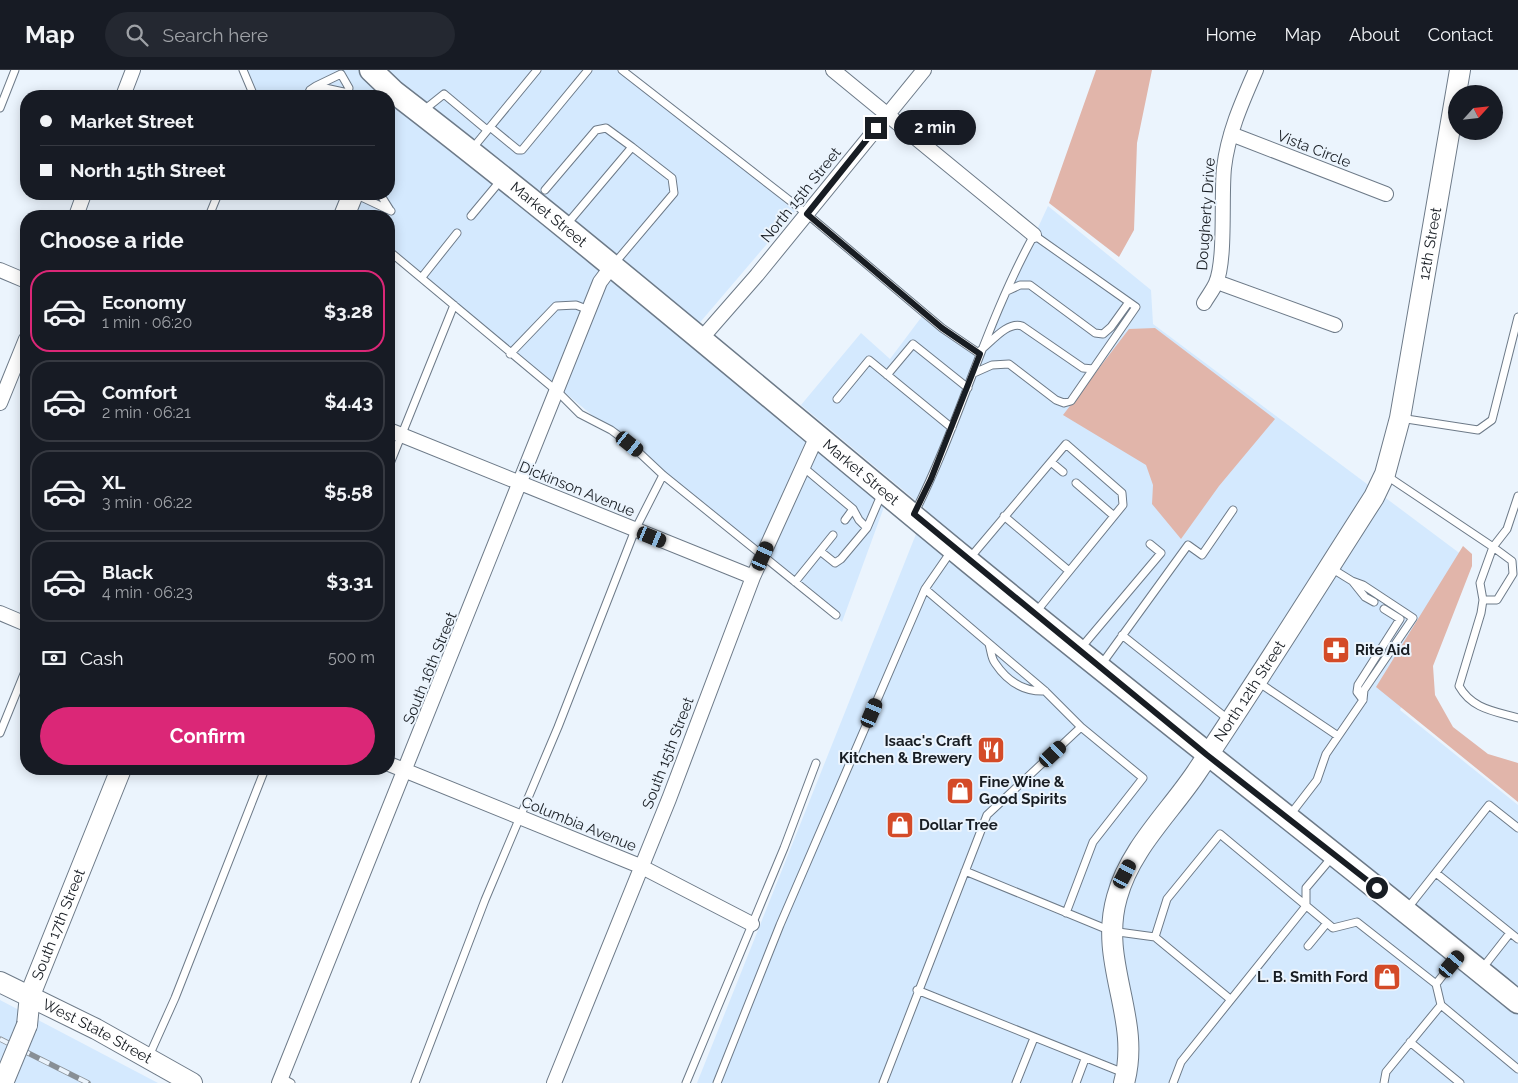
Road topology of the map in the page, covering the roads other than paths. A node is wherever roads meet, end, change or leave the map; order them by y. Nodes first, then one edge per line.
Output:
1 (15, 70) edge
2 (133, 70) edge
3 (243, 70) edge
4 (372, 70) edge
5 (537, 70) edge
6 (588, 70) edge
7 (622, 70) edge
8 (833, 70) edge
9 (924, 70) edge
10 (1256, 70) edge
11 (1460, 70) edge
12 (316, 86) dead end
13 (125, 90) edge
14 (251, 90) edge
15 (310, 90) edge
16 (385, 90) edge
17 (395, 101) edge
18 (0, 108) edge
19 (420, 113) junction
20 (887, 114) junction
21 (489, 129) junction
22 (1231, 134) junction
23 (632, 147) junction
24 (470, 152) junction
25 (502, 178) junction
26 (545, 190) dead end
27 (1386, 194) dead end
28 (367, 200) edge
29 (388, 210) edge
30 (807, 214) junction
31 (471, 216) dead end
32 (564, 227) junction
33 (457, 233) dead end
34 (1034, 235) junction
35 (395, 256) edge
36 (612, 266) junction
37 (0, 270) edge
38 (422, 276) junction
39 (20, 278) edge
40 (1217, 282) junction
41 (1007, 291) junction
42 (1128, 302) junction
43 (1204, 303) dead end
44 (454, 305) junction
45 (590, 310) junction
46 (1518, 317) edge
47 (1335, 325) dead end
48 (701, 339) junction
49 (980, 352) junction
50 (20, 354) edge
51 (510, 354) junction
52 (1093, 369) junction
53 (974, 373) junction
54 (887, 375) junction
55 (968, 388) junction
56 (558, 392) junction
57 (837, 399) dead end
58 (0, 403) edge
59 (1400, 418) junction
60 (952, 428) junction
61 (395, 434) edge
62 (817, 436) junction
63 (401, 437) junction
64 (395, 452) edge
65 (1051, 462) junction
66 (802, 467) junction
67 (1063, 472) dead end
68 (1385, 474) junction
69 (663, 475) junction
70 (519, 482) junction
71 (1076, 483) dead end
72 (884, 490) junction
73 (1518, 496) edge
74 (854, 509) junction
75 (1233, 510) dead end
76 (914, 514) junction
77 (1004, 516) junction
78 (1114, 516) junction
79 (845, 520) dead end
80 (867, 528) junction
81 (635, 530) junction
82 (833, 535) dead end
83 (1150, 544) dead end
84 (1494, 546) junction
85 (820, 551) junction
86 (961, 555) junction
87 (763, 556) junction
88 (1329, 567) junction
89 (1069, 571) junction
90 (753, 577) junction
91 (1352, 581) junction
92 (795, 582) junction
93 (925, 589) junction
94 (1483, 600) junction
95 (1374, 602) dead end
96 (1384, 608) dead end
97 (0, 613) edge
98 (1034, 614) junction
99 (836, 615) dead end
100 (20, 621) edge
101 (1122, 635) junction
102 (988, 641) junction
103 (1079, 651) junction
104 (1100, 668) junction
105 (1255, 681) junction
106 (20, 684) edge
107 (1045, 691) junction
108 (1363, 700) junction
109 (1518, 718) edge
110 (1230, 720) junction
111 (1081, 728) junction
112 (0, 733) edge
113 (1338, 736) junction
114 (1207, 755) junction
115 (816, 763) dead end
116 (395, 766) edge
117 (406, 771) junction
118 (120, 775) edge
119 (263, 775) edge
120 (520, 818) junction
121 (1288, 818) junction
122 (1518, 828) edge
123 (1335, 854) junction
124 (640, 866) junction
125 (965, 871) junction
126 (1436, 873) junction
127 (1306, 906) junction
128 (1406, 911) junction
129 (1066, 913) junction
130 (1327, 923) junction
131 (752, 924) junction
132 (1111, 931) junction
133 (1510, 933) junction
134 (1155, 937) junction
135 (1518, 939) edge
136 (1308, 946) dead end
137 (1459, 955) junction
138 (1480, 971) junction
139 (0, 982) edge
140 (1436, 984) junction
141 (917, 990) junction
142 (30, 996) junction
143 (1230, 999) junction
144 (1518, 1002) edge
145 (1441, 1005) junction
146 (1034, 1038) junction
147 (1410, 1042) junction
148 (148, 1057) junction
149 (1085, 1059) junction
150 (1518, 1069) edge
151 (1125, 1079) edge
152 (284, 1081) edge
153 (3, 1083) edge
154 (192, 1083) edge
155 (415, 1083) edge
156 (554, 1083) edge
157 (686, 1083) edge
158 (716, 1083) edge
159 (883, 1083) edge
160 (1016, 1083) edge
161 (1076, 1083) edge
162 (1173, 1083) edge
163 (1384, 1083) edge
164 (1460, 1083) edge

1 - 18 lane
2 - 13 street
3 - 14 lane
4 - 16 main road, Market Street
5 - 21 lane
6 - 21 lane
7 - 30 lane
8 - 20 street
9 - 20 street, North 15th Street
10 - 22 street, Dougherty Drive
11 - 59 main road, 12th Street
12 - 15 lane
17 - 19 main road, Market Street
19 - 21 lane
19 - 24 main road, Market Street
20 - 30 street, North 15th Street
20 - 34 street
21 - 24 lane
22 - 27 street, Vista Circle
22 - 40 street, Dougherty Drive
23 - 26 lane
23 - 32 lane
23 - 36 lane
24 - 25 main road, Market Street
25 - 31 lane
25 - 32 main road, Market Street
28 - 29 lane
30 - 48 street, North 15th Street
30 - 49 lane
32 - 36 main road, Market Street
33 - 38 lane
34 - 41 lane
34 - 42 lane
35 - 38 lane
36 - 45 street, South 16th Street
36 - 48 main road, Market Street
37 - 39 street
38 - 44 lane
40 - 43 street, Dougherty Drive
40 - 47 street
41 - 42 lane
41 - 49 lane
42 - 52 lane
44 - 51 lane
44 - 63 lane
45 - 51 lane
45 - 56 street, South 16th Street
46 - 59 lane
48 - 62 main road, Market Street
49 - 52 lane
49 - 53 lane
50 - 58 street
51 - 56 lane
52 - 53 lane
53 - 55 lane
54 - 55 lane
54 - 57 lane
54 - 60 lane
55 - 60 lane
56 - 69 lane
56 - 70 street, South 16th Street
59 - 68 main road, North 12th Street
60 - 76 lane
61 - 63 street, Dickinson Avenue
62 - 66 street, South 15th Street
62 - 72 main road, Market Street
63 - 64 lane
63 - 70 street, Dickinson Avenue
65 - 67 lane
65 - 77 lane
65 - 78 lane
66 - 74 lane
66 - 87 street, South 15th Street
68 - 84 lane
68 - 88 main road, North 12th Street
69 - 81 lane
69 - 87 lane
70 - 81 street, Dickinson Avenue
70 - 117 street, South 16th Street
71 - 78 lane
72 - 76 main road, Market Street
72 - 80 lane
73 - 84 lane
74 - 79 lane
74 - 80 lane
75 - 101 lane
76 - 86 main road, Market Street
77 - 86 lane
77 - 89 lane
78 - 89 lane
80 - 85 lane
81 - 90 street, Dickinson Avenue
81 - 120 lane
82 - 85 lane
83 - 103 lane
84 - 94 lane
84 - 94 lane
85 - 92 lane
86 - 93 lane
86 - 98 main road, Market Street
87 - 90 street, South 15th Street
87 - 92 lane
88 - 91 lane
88 - 105 main road, North 12th Street
89 - 98 lane
90 - 124 street, South 15th Street
91 - 95 lane
91 - 108 lane
92 - 99 lane
93 - 102 lane
93 - 158 lane
94 - 109 lane
96 - 108 lane
97 - 100 street
98 - 103 main road, Market Street
101 - 104 lane
101 - 110 lane
102 - 107 lane
102 - 107 lane
103 - 104 main road, Market Street
104 - 114 main road, Market Street
105 - 110 main road, North 12th Street
105 - 113 lane
106 - 112 lane
107 - 111 lane
108 - 113 lane
110 - 114 main road, North 12th Street
111 - 125 lane
111 - 129 lane
113 - 121 lane
114 - 121 main road, Market Street
114 - 132 main road, North 12th Street
115 - 131 lane
116 - 117 street, Columbia Avenue
117 - 120 street, Columbia Avenue
117 - 152 street, South 16th Street
118 - 142 main road, South 17th Street
119 - 148 lane
120 - 124 street, Columbia Avenue
120 - 155 lane
121 - 123 main road, Market Street
122 - 126 lane
123 - 127 lane
123 - 128 main road, Market Street
124 - 131 street, Columbia Avenue
124 - 156 street, South 15th Street
125 - 129 lane
125 - 141 lane
126 - 128 lane
126 - 133 lane
127 - 130 lane
127 - 134 lane
127 - 143 lane
128 - 137 main road, Market Street
129 - 132 lane
130 - 136 lane
130 - 140 lane
131 - 157 lane
132 - 134 lane
132 - 151 main road, North 12th Street
133 - 135 lane
133 - 138 lane
134 - 143 lane
137 - 138 main road, Market Street
137 - 140 lane
138 - 144 main road, Market Street
139 - 142 main road, West State Street
140 - 145 lane
141 - 146 lane
141 - 159 lane
142 - 148 main road, West State Street
142 - 153 main road, South 17th Street, bridge
143 - 162 lane
145 - 147 lane
145 - 150 lane
146 - 149 lane
146 - 160 lane
147 - 163 lane
147 - 164 lane
148 - 154 main road, West State Street
149 - 151 lane
149 - 161 lane

